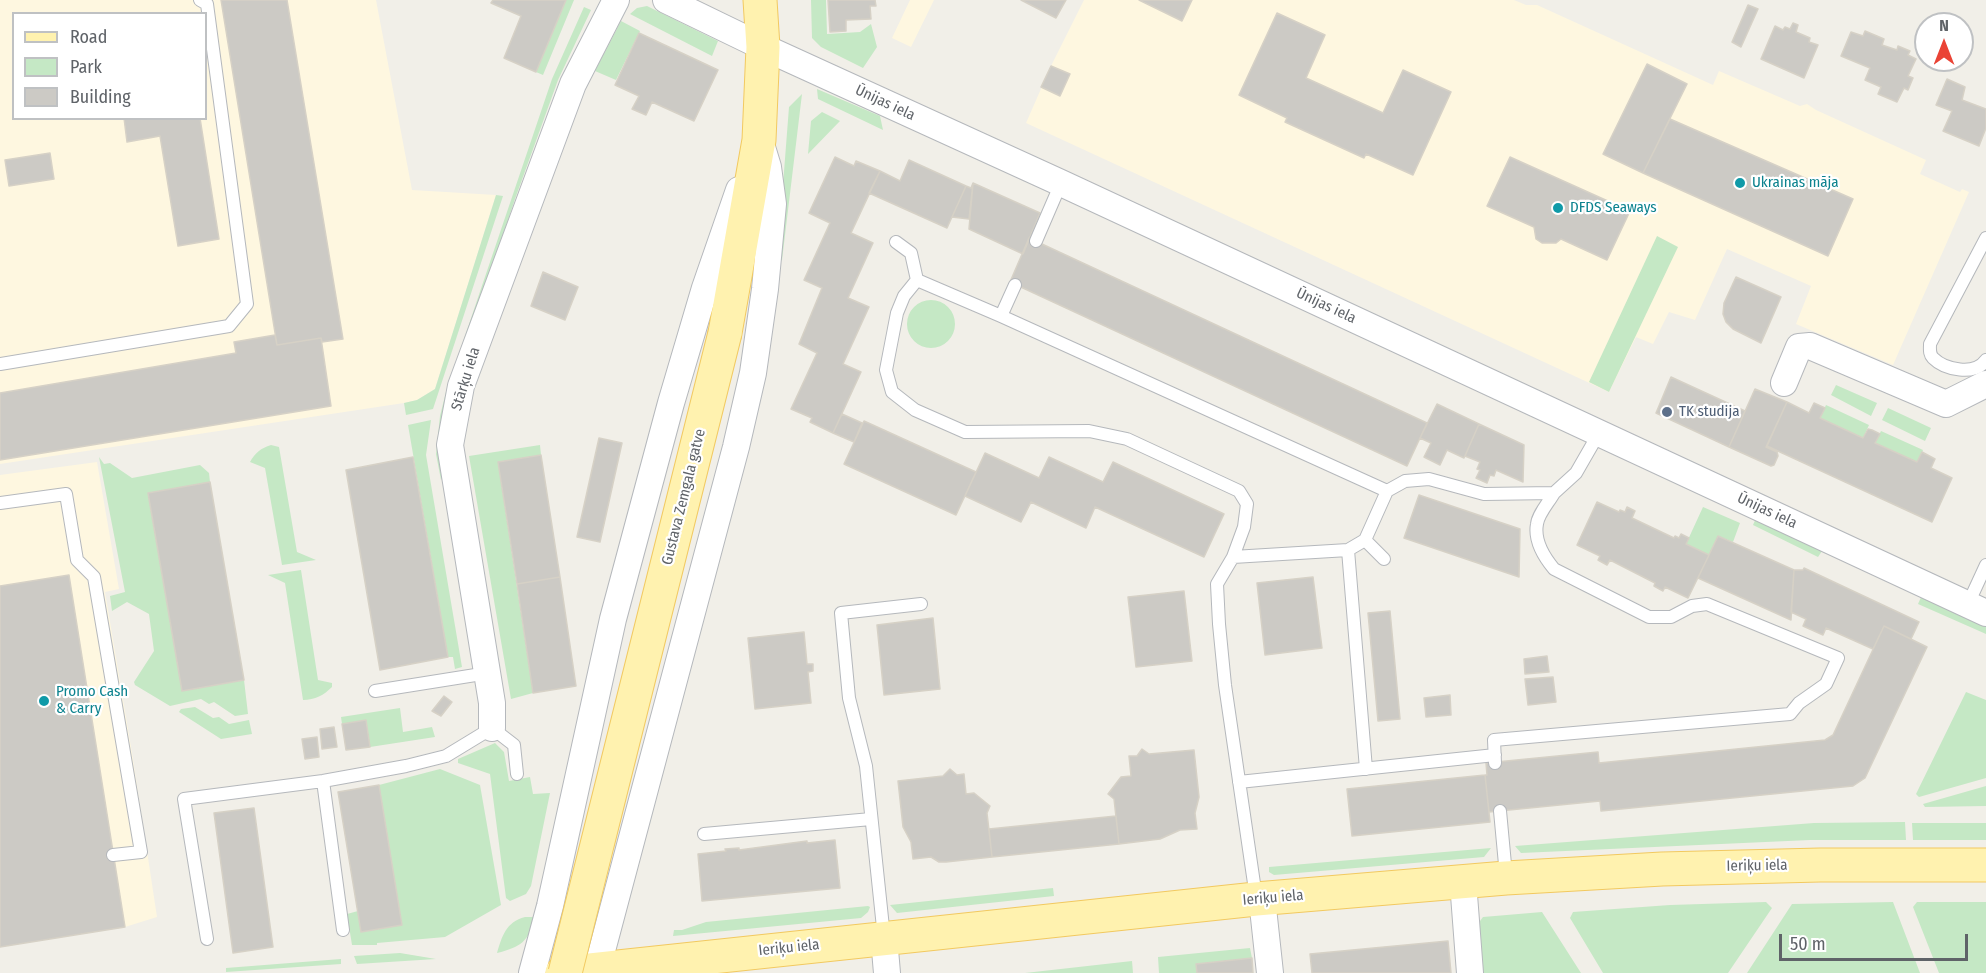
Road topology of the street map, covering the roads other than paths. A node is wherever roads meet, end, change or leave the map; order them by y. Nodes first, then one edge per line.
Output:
1 (200, 0) edge
2 (616, 0) edge
3 (666, 0) edge
4 (760, 0) edge
5 (763, 47) junction
6 (759, 140) junction
7 (1061, 183) junction
8 (1986, 238) edge
9 (1036, 241) dead end
10 (896, 242) dead end
11 (917, 280) junction
12 (1016, 285) dead end
13 (1001, 316) junction
14 (1986, 360) edge
15 (0, 364) edge
16 (1784, 383) dead end
17 (1986, 384) edge
18 (1599, 433) junction
19 (1387, 491) junction
20 (1554, 493) junction
21 (0, 503) edge
22 (1365, 540) junction
23 (1348, 550) junction
24 (1233, 557) junction
25 (1384, 559) dead end
26 (1986, 565) edge
27 (921, 604) dead end
28 (1977, 608) edge
29 (488, 673) junction
30 (375, 691) dead end
31 (492, 728) junction
32 (1366, 769) junction
33 (517, 774) dead end
34 (323, 781) junction
35 (1239, 782) junction
36 (1500, 811) dead end
37 (568, 816) junction
38 (871, 819) junction
39 (635, 829) junction
40 (704, 834) dead end
41 (113, 855) dead end
42 (1986, 865) edge
43 (1506, 878) junction
44 (1463, 882) junction
45 (1259, 898) junction
46 (343, 930) dead end
47 (884, 938) junction
48 (207, 939) dead end
49 (597, 971) edge
50 (532, 973) edge
51 (563, 973) edge
52 (887, 973) edge
53 (1270, 973) edge
54 (1470, 973) edge

1 - 15 lane
2 - 29 street, Stārķu iela
3 - 5 street, Ūnijas iela
4 - 5 main road, Gustava Zemgala gatve
5 - 6 main road, Gustava Zemgala gatve
5 - 7 street, Ūnijas iela
6 - 37 street, Gustava Zemgala gatve
6 - 39 street, Gustava Zemgala gatve
6 - 51 main road, Gustava Zemgala gatve, bridge
7 - 9 lane
7 - 18 street, Ūnijas iela
8 - 14 lane
10 - 11 lane
11 - 13 lane
11 - 24 lane
12 - 13 lane
13 - 19 lane
16 - 17 street
18 - 20 lane
18 - 28 street, Ūnijas iela
19 - 20 lane
19 - 22 lane
20 - 32 lane
21 - 41 lane
22 - 23 lane
22 - 25 lane
23 - 24 lane
23 - 32 lane
24 - 35 lane
26 - 28 lane
27 - 38 lane
29 - 30 lane
29 - 31 street, Stārķu iela
31 - 33 lane
31 - 34 lane
32 - 35 lane
34 - 46 lane
34 - 48 lane
35 - 45 lane
36 - 43 lane
37 - 39 street
37 - 50 street, Gustava Zemgala gatve
38 - 40 lane
38 - 47 lane
39 - 49 street, Gustava Zemgala gatve
42 - 43 main road, Ieriķu iela
43 - 44 main road, Ieriķu iela
44 - 45 main road, Ieriķu iela
44 - 54 street
45 - 47 main road, Ieriķu iela
45 - 53 street
47 - 49 main road, Ieriķu iela
47 - 52 street
49 - 51 main road, Ieriķu iela

